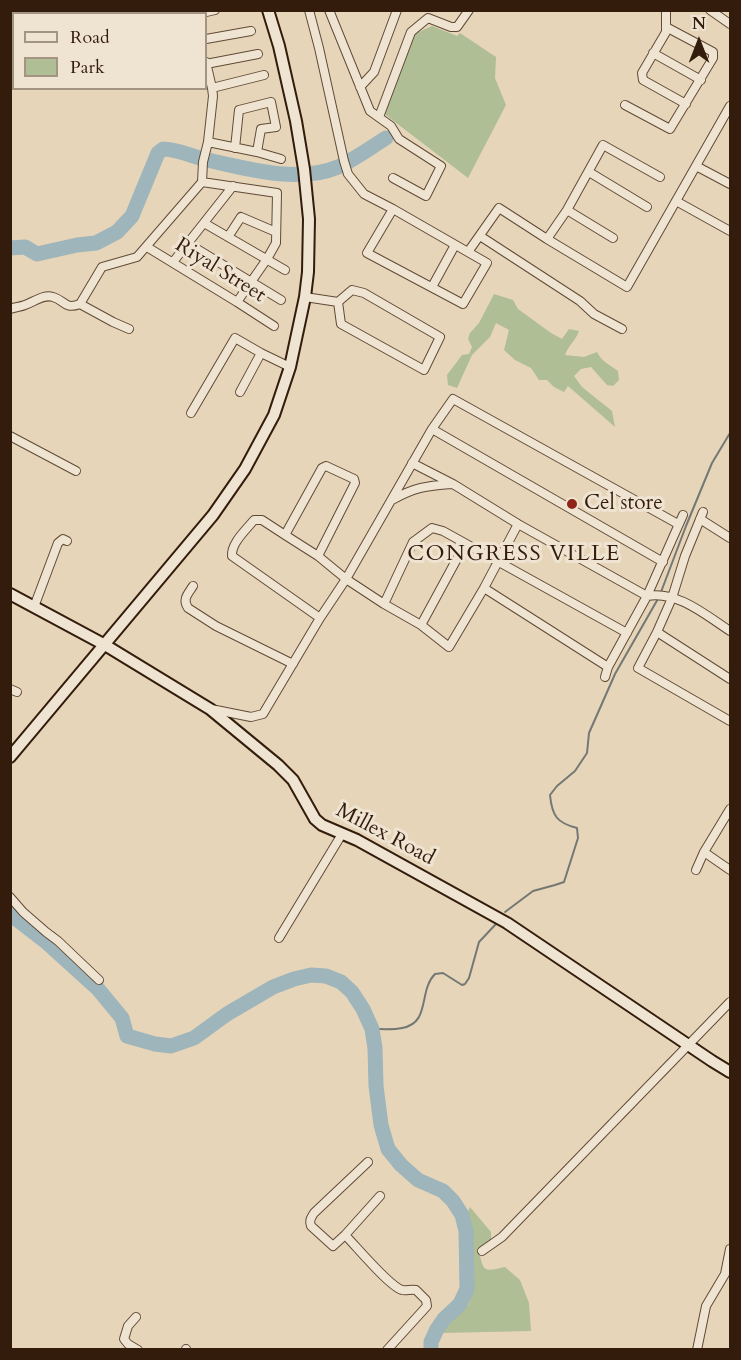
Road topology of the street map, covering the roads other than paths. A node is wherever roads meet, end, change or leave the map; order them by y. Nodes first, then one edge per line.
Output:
1 (215, 10) edge
2 (268, 10) edge
3 (309, 10) edge
4 (329, 10) edge
5 (397, 10) edge
6 (469, 10) edge
7 (666, 10) edge
8 (710, 10) edge
9 (196, 12) edge
10 (429, 14) edge
11 (730, 24) edge
12 (666, 27) junction
13 (251, 31) dead end
14 (207, 39) edge
15 (653, 53) junction
16 (258, 54) dead end
17 (207, 63) edge
18 (207, 67) edge
19 (264, 75) dead end
20 (701, 80) junction
21 (360, 87) junction
22 (212, 88) junction
23 (686, 104) junction
24 (625, 105) dead end
25 (729, 111) edge
26 (379, 117) junction
27 (208, 142) junction
28 (235, 148) junction
29 (257, 152) junction
30 (281, 159) dead end
31 (696, 166) junction
32 (590, 172) junction
33 (660, 177) dead end
34 (393, 178) dead end
35 (202, 182) junction
36 (730, 184) edge
37 (233, 186) junction
38 (676, 201) junction
39 (647, 207) dead end
40 (393, 209) junction
41 (567, 210) junction
42 (204, 223) junction
43 (730, 231) edge
44 (276, 232) junction
45 (480, 236) junction
46 (228, 237) junction
47 (613, 238) dead end
48 (547, 239) junction
49 (187, 243) junction
50 (455, 244) junction
51 (147, 247) junction
52 (468, 252) junction
53 (267, 259) junction
54 (173, 262) junction
55 (285, 270) dead end
56 (251, 281) junction
57 (432, 287) junction
58 (305, 297) junction
59 (282, 300) dead end
60 (237, 302) junction
61 (338, 302) junction
62 (80, 304) junction
63 (10, 309) edge
64 (274, 326) dead end
65 (129, 328) dead end
66 (622, 329) dead end
67 (261, 353) junction
68 (290, 367) junction
69 (240, 392) dead end
70 (191, 413) dead end
71 (432, 429) junction
72 (10, 436) edge
73 (412, 463) junction
74 (76, 471) dead end
75 (453, 484) junction
76 (391, 500) junction
77 (683, 515) dead end
78 (518, 524) junction
79 (678, 524) junction
80 (285, 535) junction
81 (730, 538) edge
82 (67, 541) dead end
83 (465, 544) junction
84 (318, 556) junction
85 (499, 562) junction
86 (663, 562) junction
87 (346, 579) junction
88 (193, 586) dead end
89 (484, 588) junction
90 (10, 594) edge
91 (651, 595) junction
92 (670, 597) junction
93 (384, 604) junction
94 (34, 607) junction
95 (320, 618) junction
96 (421, 625) junction
97 (730, 631) edge
98 (657, 632) junction
99 (627, 633) junction
100 (105, 645) junction
101 (293, 664) junction
102 (608, 667) junction
103 (605, 677) dead end
104 (730, 679) edge
105 (210, 709) junction
106 (730, 721) edge
107 (10, 757) edge
108 (730, 809) edge
109 (727, 820) edge
110 (342, 834) junction
111 (704, 852) junction
112 (696, 870) dead end
113 (730, 870) edge
114 (10, 897) edge
115 (279, 938) dead end
116 (99, 980) dead end
117 (730, 1002) edge
118 (688, 1045) junction
119 (730, 1072) edge
120 (368, 1162) dead end
121 (380, 1196) dead end
122 (345, 1235) junction
123 (730, 1249) edge
124 (482, 1251) dead end
125 (730, 1266) edge
126 (725, 1274) junction
127 (136, 1317) dead end
128 (138, 1350) edge
129 (387, 1350) edge
130 (697, 1350) edge

1 - 9 street
2 - 58 street
3 - 40 street
4 - 21 street
5 - 21 street
6 - 10 street
7 - 12 street
8 - 11 street
10 - 26 street
12 - 15 street
12 - 20 street
13 - 14 street
15 - 20 street
15 - 23 street
16 - 17 street
18 - 22 street
19 - 22 street
20 - 23 street
21 - 26 street
22 - 27 street
23 - 24 street
25 - 31 street
26 - 34 street
27 - 28 street
27 - 35 street
28 - 29 street
28 - 29 street
29 - 30 street
31 - 36 street
31 - 38 street
32 - 33 street
32 - 39 street
32 - 41 street
35 - 37 street
35 - 51 street
37 - 42 street
37 - 44 street
38 - 43 street
38 - 48 street
40 - 50 street
40 - 57 street
41 - 47 street
41 - 48 street
42 - 46 street
42 - 49 street
44 - 46 street
44 - 53 street
45 - 48 street
45 - 52 street
45 - 66 street
46 - 53 street
49 - 54 street
49 - 56 street
50 - 52 street
50 - 57 street
51 - 54 street, Riyal Street
51 - 62 street
52 - 57 street
53 - 55 street
53 - 56 street
54 - 60 street, Riyal Street
56 - 59 street
56 - 60 street
58 - 61 street
58 - 68 street
60 - 64 street, Riyal Street
61 - 61 street
62 - 63 street
62 - 65 street
67 - 68 street
67 - 69 street
67 - 70 street
68 - 100 street
71 - 73 street
71 - 79 street
71 - 86 street
72 - 74 street
73 - 75 street
73 - 76 street
75 - 76 street
75 - 78 street
76 - 87 street
77 - 79 street
78 - 85 street
78 - 91 street
79 - 86 street
80 - 84 street
80 - 84 street
80 - 95 street
81 - 92 street
82 - 94 street
83 - 85 street
83 - 93 street
83 - 96 street
84 - 87 street
85 - 89 street
85 - 99 street
86 - 91 street
87 - 93 street
87 - 95 street
88 - 101 street
89 - 96 street
89 - 102 street
90 - 94 street, Millex Road
91 - 92 street
91 - 99 street
92 - 97 street
92 - 98 street
93 - 96 street
94 - 100 street, Millex Road
95 - 101 street
98 - 104 street
98 - 106 street
99 - 102 street
100 - 105 street, Millex Road
100 - 107 street
101 - 105 street
102 - 103 street
105 - 110 street, Millex Road
108 - 109 street
109 - 111 street
110 - 115 street
110 - 118 street, Millex Road
111 - 112 street
111 - 113 street
114 - 116 street
117 - 118 street
118 - 119 street, Millex Road
118 - 124 street
120 - 122 street
121 - 122 street
122 - 129 street
123 - 126 street
125 - 126 street
126 - 130 street
127 - 128 street

